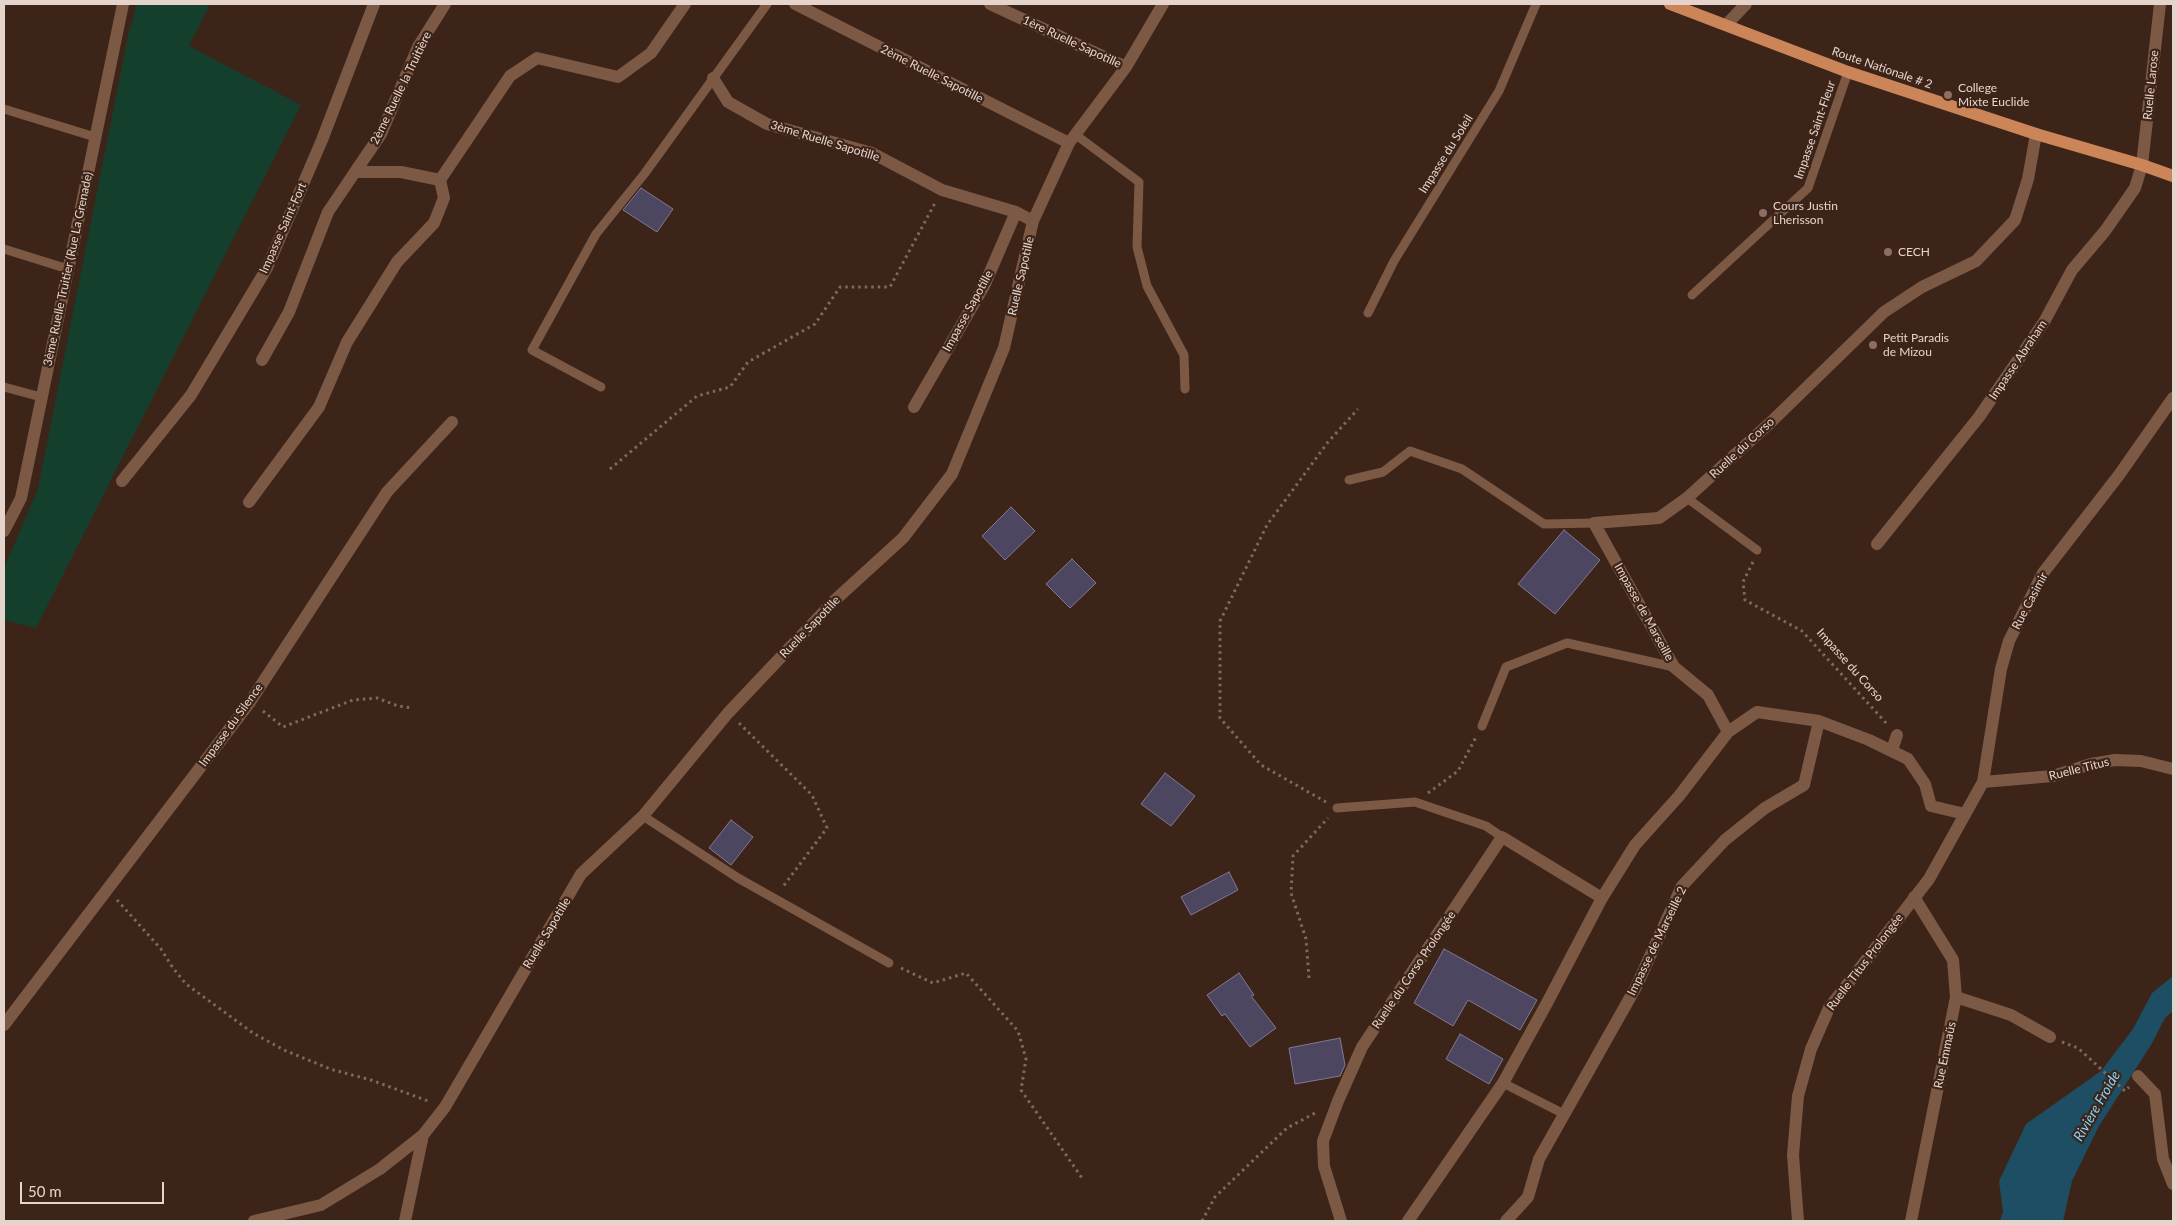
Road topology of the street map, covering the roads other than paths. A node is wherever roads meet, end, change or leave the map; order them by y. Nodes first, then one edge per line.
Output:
1 (123, 4) edge
2 (374, 4) edge
3 (445, 4) edge
4 (685, 4) edge
5 (767, 4) edge
6 (795, 4) edge
7 (990, 4) edge
8 (1163, 4) edge
9 (1536, 4) edge
10 (1670, 4) edge
11 (1746, 4) edge
12 (2160, 4) edge
13 (1726, 25) junction
14 (1126, 67) junction
15 (1848, 72) junction
16 (714, 78) junction
17 (4, 109) edge
18 (2036, 134) junction
19 (95, 137) junction
20 (1072, 139) junction
21 (2142, 165) junction
22 (355, 172) junction
23 (2173, 176) edge
24 (440, 180) junction
25 (1016, 212) junction
26 (1033, 221) junction
27 (4, 249) edge
28 (68, 269) junction
29 (1692, 295) dead end
30 (1368, 313) dead end
31 (262, 360) dead end
32 (4, 387) edge
33 (601, 387) dead end
34 (1185, 390) dead end
35 (42, 397) junction
36 (2173, 398) edge
37 (914, 407) dead end
38 (452, 422) dead end
39 (1349, 480) dead end
40 (122, 481) dead end
41 (1687, 498) junction
42 (249, 502) dead end
43 (1594, 523) junction
44 (4, 531) edge
45 (1877, 544) dead end
46 (1757, 550) road end
47 (1674, 667) junction
48 (1819, 721) junction
49 (1482, 726) road end
50 (1728, 732) junction
51 (1897, 735) road end
52 (1892, 750) junction
53 (2173, 769) edge
54 (1983, 782) junction
55 (1337, 808) road end
56 (1965, 814) junction
57 (643, 816) junction
58 (1502, 837) junction
59 (1914, 897) junction
60 (1602, 898) junction
61 (889, 963) road end
62 (1956, 997) junction
63 (4, 1025) edge
64 (2050, 1037) road end
65 (2138, 1076) dead end
66 (1502, 1083) junction
67 (1564, 1114) junction
68 (423, 1135) junction
69 (2173, 1184) edge
70 (254, 1221) edge
71 (405, 1221) edge
72 (1341, 1221) edge
73 (1408, 1221) edge
74 (1506, 1221) edge
75 (1798, 1221) edge
76 (1911, 1221) edge

1 - 19 street, 3ème Ruelle Truitier (Rue La Grenade)
2 - 40 street, Impasse Saint-Fort
3 - 22 street, 2ème Ruelle la Truitière
4 - 24 street
5 - 16 lane
6 - 20 street, 2ème Ruelle Sapotille
7 - 14 street, 1ère Ruelle Sapotille
8 - 14 street, Ruelle Sapotille
9 - 30 lane, Impasse du Soleil
10 - 13 main road, Route Nationale # 2
11 - 13 street
12 - 21 street, Ruelle Larose
13 - 15 main road, Route Nationale # 2
14 - 20 street, Ruelle Sapotille
15 - 18 main road, Route Nationale # 2
15 - 29 lane, Impasse Saint-Fleur
16 - 25 street, 3ème Ruelle Sapotille
16 - 33 lane
17 - 19 lane
18 - 21 main road, Route Nationale # 2
18 - 41 street, Ruelle du Corso
19 - 28 street, 3ème Ruelle Truitier (Rue La Grenade)
20 - 26 street, Ruelle Sapotille
20 - 34 lane
21 - 23 main road, Route Nationale # 2
21 - 45 street, Impasse Abraham
22 - 24 street
22 - 31 street, 2ème Ruelle la Truitière
24 - 42 street
25 - 26 street, 3ème Ruelle Sapotille
25 - 37 street, Impasse Sapotille
26 - 57 street, Ruelle Sapotille
27 - 28 lane
28 - 35 street, 3ème Ruelle Truitier (Rue La Grenade)
32 - 35 lane
35 - 44 street, 3ème Ruelle Truitier (Rue La Grenade)
36 - 54 street, Rue Casimir
38 - 63 street, Impasse du Silence
39 - 43 lane, Ruelle du Corso
41 - 43 street, Ruelle du Corso
41 - 46 lane
43 - 47 street, Impasse de Marseille
47 - 49 lane
47 - 50 street, Impasse de Marseille
48 - 50 street
48 - 52 street
48 - 67 street, Impasse de Marseille 2
50 - 60 street
51 - 52 street
52 - 56 street
53 - 54 street, Ruelle Titus
54 - 56 street, Ruelle Titus Prolongée
55 - 58 lane
56 - 59 street, Ruelle Titus Prolongée
57 - 61 lane
57 - 68 street, Ruelle Sapotille
58 - 60 street
58 - 72 street, Ruelle du Corso Prolongée
59 - 62 street, Rue Emmaüs
59 - 75 street, Ruelle Titus Prolongée
60 - 66 street
62 - 64 street
62 - 76 street, Rue Emmaüs
65 - 69 street
66 - 67 lane
66 - 73 street
67 - 74 street, Impasse de Marseille 2
68 - 70 street
68 - 71 street, Ruelle Sapotille

